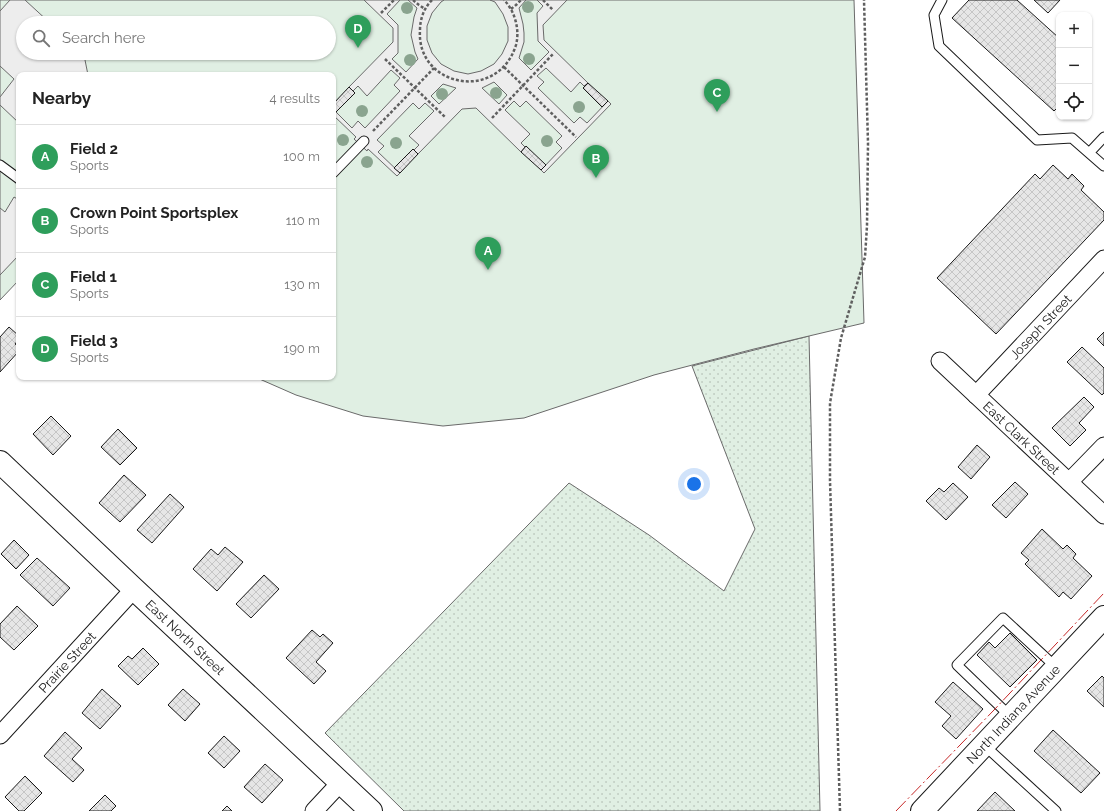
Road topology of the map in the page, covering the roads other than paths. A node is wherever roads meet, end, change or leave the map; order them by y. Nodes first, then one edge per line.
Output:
1 (942, 0) edge
2 (1104, 137) edge
3 (364, 141) road end
4 (1089, 153) junction
5 (0, 165) edge
6 (1104, 166) edge
7 (336, 170) edge
8 (16, 177) edge
9 (1104, 259) edge
10 (940, 361) dead end
11 (976, 395) junction
12 (1104, 446) edge
13 (0, 462) edge
14 (1069, 482) junction
15 (1104, 515) edge
16 (134, 589) junction
17 (1104, 617) edge
18 (1057, 668) junction
19 (1011, 717) junction
20 (0, 735) edge
21 (984, 745) junction
22 (341, 782) junction
23 (314, 811) edge
24 (371, 811) edge
25 (922, 811) edge
26 (1056, 811) edge

1 - 4 lane
2 - 4 lane
3 - 7 lane
4 - 6 lane
5 - 8 lane
9 - 11 street, Joseph Street
10 - 11 street, East Clark Street
11 - 14 street, East Clark Street
12 - 14 street
13 - 16 street, East North Street
14 - 15 street, East Clark Street
16 - 20 street, Prairie Street
16 - 22 street, East North Street
17 - 18 street, North Indiana Avenue
18 - 19 street, North Indiana Avenue
18 - 19 lane
19 - 21 street, North Indiana Avenue
21 - 25 street, North Indiana Avenue
21 - 26 lane
22 - 23 street
22 - 24 street, East North Street

